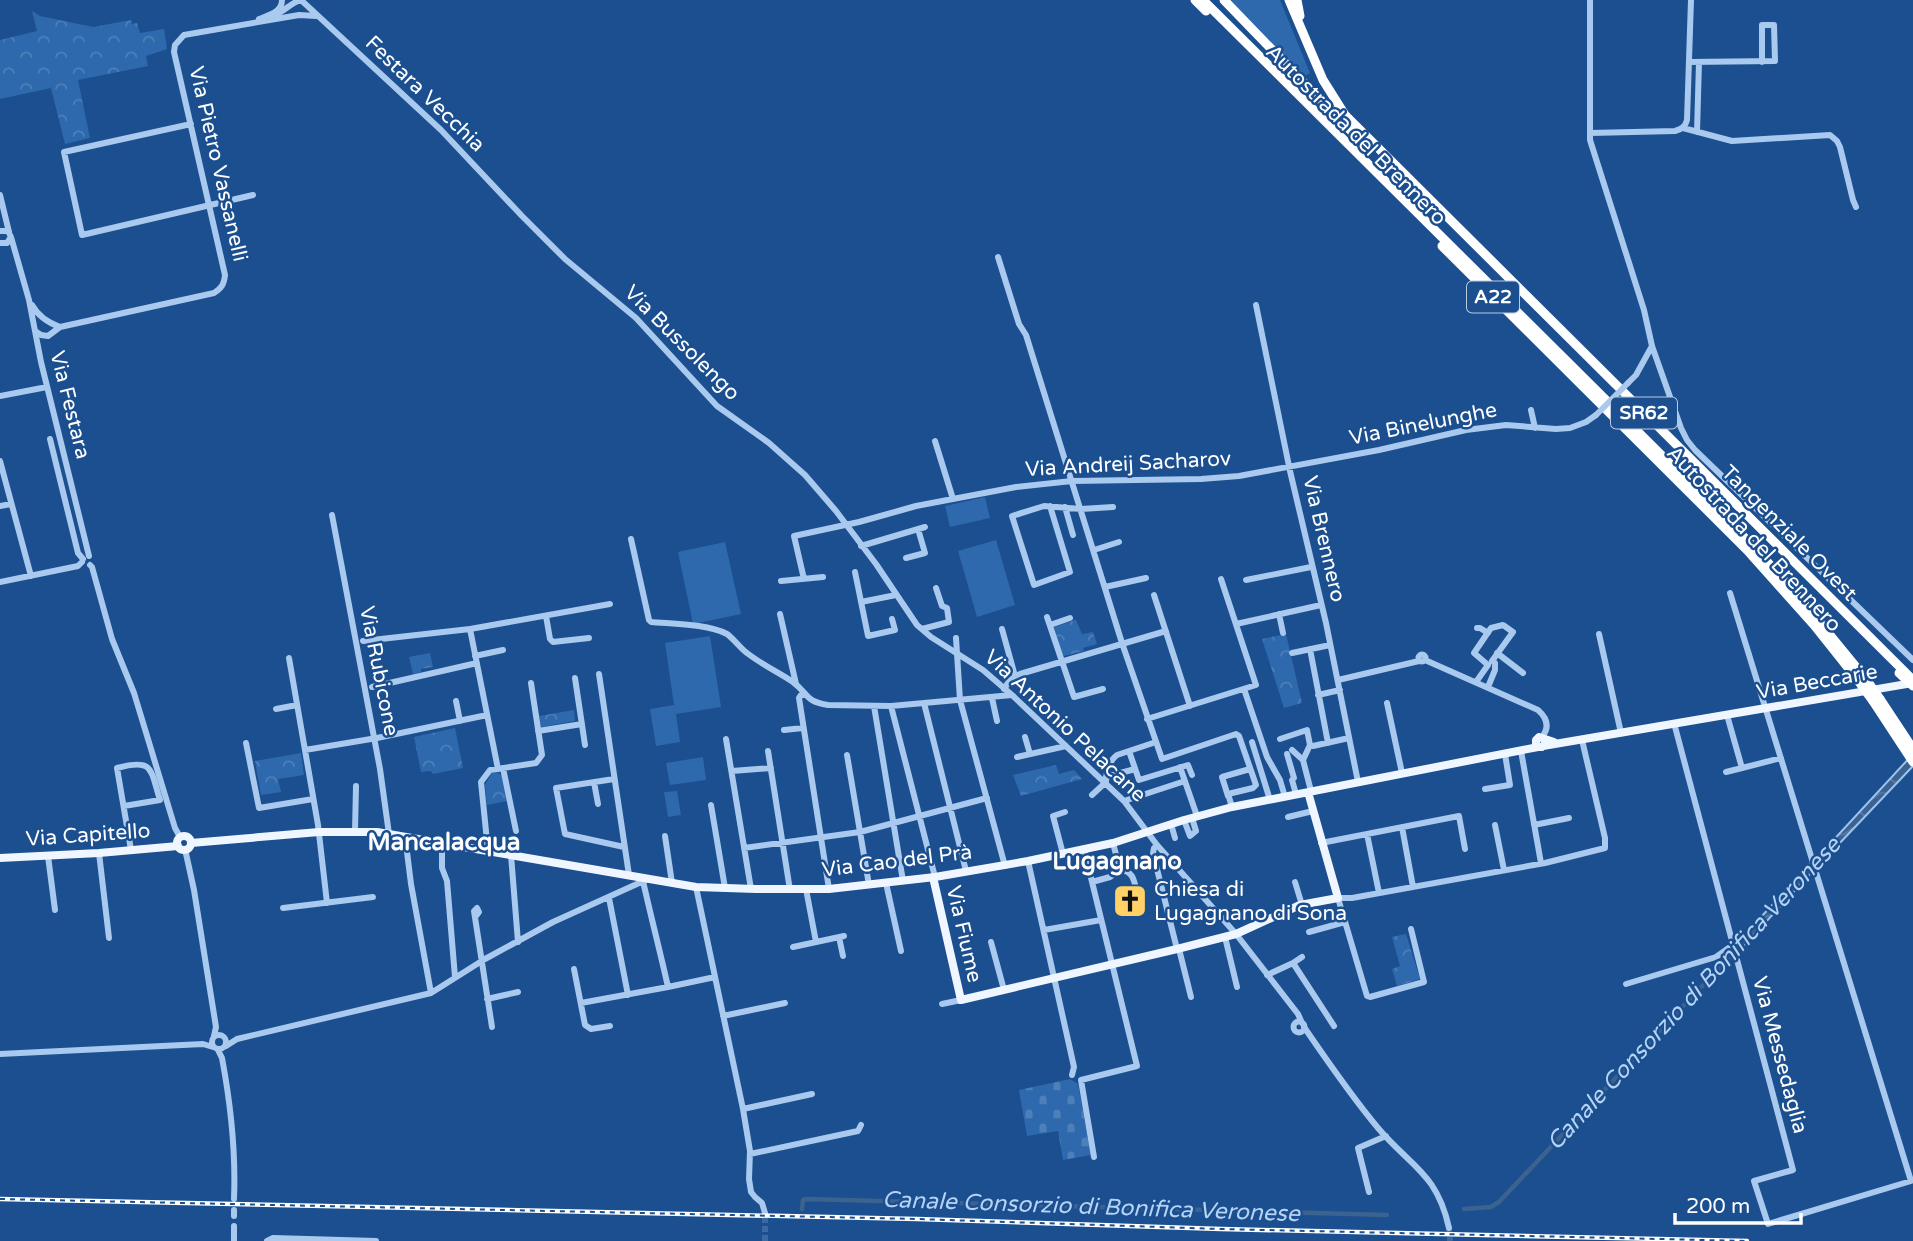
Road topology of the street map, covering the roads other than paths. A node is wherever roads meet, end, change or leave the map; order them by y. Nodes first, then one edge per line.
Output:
1 (282, 0) edge
2 (301, 0) edge
3 (1195, 0) edge
4 (1203, 0) edge
5 (1224, 0) edge
6 (1283, 0) edge
7 (1289, 0) edge
8 (1297, 0) edge
9 (1590, 0) edge
10 (1691, 0) edge
11 (317, 16) junction
12 (288, 17) junction
13 (251, 23) junction
14 (1306, 41) junction
15 (1689, 62) junction
16 (1699, 62) junction
17 (1762, 62) junction
18 (191, 124) junction
19 (1347, 127) junction
20 (1683, 128) junction
21 (1697, 132) junction
22 (1590, 133) junction
23 (0, 195) edge
24 (253, 195) dead end
25 (209, 205) junction
26 (1856, 207) dead end
27 (522, 216) joint
28 (5, 232) edge
29 (1, 244) edge
30 (998, 257) dead end
31 (18, 262) junction
32 (29, 300) junction
33 (1256, 305) dead end
34 (50, 323) junction
35 (60, 327) junction
36 (35, 331) junction
37 (48, 336) junction
38 (1652, 346) junction
39 (41, 362) junction
40 (47, 387) junction
41 (37, 388) junction
42 (0, 396) edge
43 (49, 396) junction
44 (1531, 410) dead end
45 (1535, 428) junction
46 (50, 439) dead end
47 (935, 442) dead end
48 (0, 461) edge
49 (1289, 467) junction
50 (1073, 481) junction
51 (953, 499) junction
52 (11, 504) junction
53 (0, 506) edge
54 (1050, 506) junction
55 (1113, 507) dead end
56 (1065, 508) junction
57 (1081, 509) junction
58 (332, 515) dead end
59 (846, 524) junction
60 (1073, 535) dead end
61 (631, 539) dead end
62 (1119, 542) dead end
63 (861, 546) junction
64 (1094, 550) junction
65 (906, 558) dead end
66 (85, 559) junction
67 (1311, 567) junction
68 (855, 572) dead end
69 (32, 576) junction
70 (823, 577) dead end
71 (1146, 578) dead end
72 (804, 579) junction
73 (1221, 579) dead end
74 (1246, 580) dead end
75 (780, 581) dead end
76 (0, 582) edge
77 (1105, 587) junction
78 (936, 588) dead end
79 (1730, 593) dead end
80 (896, 594) junction
81 (1154, 595) dead end
82 (861, 602) junction
83 (610, 604) dead end
84 (1321, 605) junction
85 (780, 614) dead end
86 (1279, 614) junction
87 (546, 616) junction
88 (1047, 617) dead end
89 (1070, 618) dead end
90 (892, 620) dead end
91 (1236, 624) junction
92 (1049, 625) junction
93 (1477, 628) dead end
94 (470, 629) junction
95 (922, 629) junction
96 (1002, 629) dead end
97 (1166, 631) junction
98 (1283, 633) dead end
99 (1488, 633) junction
100 (1599, 634) dead end
101 (589, 638) dead end
102 (956, 638) dead end
103 (363, 641) dead end
104 (1122, 643) junction
105 (1330, 645) junction
106 (1310, 649) junction
107 (503, 650) dead end
108 (957, 652) junction
109 (1292, 653) dead end
110 (1497, 653) junction
111 (289, 658) dead end
112 (476, 659) junction
113 (1913, 660) edge
114 (1062, 662) junction
115 (1490, 663) junction
116 (1902, 672) junction
117 (1523, 673) dead end
118 (599, 674) dead end
119 (1015, 677) junction
120 (575, 678) dead end
121 (1861, 679) junction
122 (1338, 680) junction
123 (1476, 682) junction
124 (531, 683) dead end
125 (1913, 683) edge
126 (796, 685) junction
127 (372, 687) dead end
128 (1488, 687) junction
129 (1004, 689) junction
130 (1103, 689) dead end
131 (1244, 689) junction
132 (1340, 690) junction
133 (804, 695) junction
134 (1012, 695) junction
135 (1318, 695) junction
136 (992, 698) junction
137 (960, 700) junction
138 (456, 701) dead end
139 (924, 703) junction
140 (1387, 703) dead end
141 (297, 705) junction
142 (874, 706) junction
143 (891, 706) junction
144 (1190, 706) junction
145 (1765, 708) junction
146 (276, 709) dead end
147 (487, 715) junction
148 (1727, 715) junction
149 (1147, 719) junction
150 (460, 721) junction
151 (997, 721) dead end
152 (1674, 723) junction
153 (582, 724) junction
154 (803, 728) junction
155 (784, 730) dead end
156 (538, 731) junction
157 (1621, 733) junction
158 (1025, 737) dead end
159 (1349, 738) junction
160 (374, 739) junction
161 (726, 739) dead end
162 (1280, 739) dead end
163 (1578, 740) junction
164 (1252, 742) dead end
165 (246, 743) dead end
166 (1156, 743) junction
167 (1328, 743) junction
168 (1541, 743) junction
169 (585, 745) dead end
170 (1066, 746) junction
171 (1313, 746) dead end
172 (1910, 749) edge
173 (305, 750) junction
174 (1522, 750) junction
175 (768, 751) dead end
176 (1129, 751) junction
177 (1030, 754) junction
178 (1505, 754) junction
179 (847, 755) dead end
180 (1017, 757) dead end
181 (1781, 758) junction
182 (1303, 760) junction
183 (1913, 762) edge
184 (1180, 767) junction
185 (771, 768) junction
186 (1742, 768) junction
187 (501, 769) junction
188 (1135, 769) junction
189 (1250, 769) junction
190 (732, 771) junction
191 (1727, 772) dead end
192 (1402, 774) junction
193 (1192, 775) dead end
194 (614, 779) junction
195 (1106, 780) junction
196 (1185, 781) junction
197 (594, 782) junction
198 (1358, 782) junction
199 (356, 786) dead end
200 (1485, 789) dead end
201 (1310, 792) junction
202 (1092, 794) dead end
203 (1296, 794) junction
204 (1228, 796) junction
205 (1285, 797) junction
206 (987, 798) junction
207 (313, 799) junction
208 (1270, 800) junction
209 (1124, 801) junction
210 (598, 804) dead end
211 (711, 805) dead end
212 (124, 806) junction
213 (1231, 807) junction
214 (950, 808) junction
215 (1313, 811) junction
216 (1065, 812) dead end
217 (920, 817) junction
218 (1288, 817) dead end
219 (1191, 818) junction
220 (1569, 818) dead end
221 (894, 823) junction
222 (1171, 824) junction
223 (1495, 825) dead end
224 (1534, 825) junction
225 (1402, 827) junction
226 (355, 831) junction
227 (516, 831) dead end
228 (1147, 831) junction
229 (319, 832) junction
230 (860, 832) junction
231 (389, 834) junction
232 (1367, 834) junction
233 (405, 836) junction
234 (665, 836) dead end
235 (820, 838) junction
236 (1175, 838) dead end
237 (1113, 842) junction
238 (442, 843) junction
239 (782, 843) junction
240 (1321, 843) junction
241 (184, 844) junction
242 (1157, 845) junction
243 (624, 847) junction
244 (744, 848) junction
245 (1084, 849) junction
246 (1465, 849) dead end
247 (131, 850) junction
248 (488, 851) junction
249 (99, 853) junction
250 (1063, 854) junction
251 (511, 855) junction
252 (48, 856) junction
253 (0, 858) edge
254 (1028, 861) junction
255 (1541, 863) junction
256 (1005, 866) junction
257 (1120, 870) junction
258 (1504, 870) junction
259 (967, 871) junction
260 (629, 875) junction
261 (934, 877) junction
262 (646, 880) junction
263 (903, 881) junction
264 (1092, 882) junction
265 (1295, 882) dead end
266 (672, 883) junction
267 (887, 883) junction
268 (869, 885) junction
269 (696, 887) junction
270 (1413, 887) junction
271 (726, 888) junction
272 (829, 888) junction
273 (751, 889) junction
274 (806, 889) junction
275 (790, 890) junction
276 (1137, 893) dead end
277 (1379, 893) junction
278 (373, 897) dead end
279 (609, 898) junction
280 (1338, 898) junction
281 (327, 903) junction
282 (1302, 905) junction
283 (283, 908) dead end
284 (55, 910) dead end
285 (476, 916) dead end
286 (1101, 920) junction
287 (1345, 922) junction
288 (1411, 929) dead end
289 (1044, 930) junction
290 (1309, 932) dead end
291 (1236, 934) junction
292 (1225, 937) junction
293 (110, 938) dead end
294 (518, 942) junction
295 (816, 942) junction
296 (990, 942) dead end
297 (1733, 946) junction
298 (793, 947) dead end
299 (1178, 949) junction
300 (901, 951) dead end
301 (843, 956) dead end
302 (1302, 957) dead end
303 (483, 961) junction
304 (1293, 963) junction
305 (1112, 965) junction
306 (574, 969) dead end
307 (1267, 975) junction
308 (455, 977) junction
309 (715, 977) junction
310 (1055, 978) junction
311 (1626, 984) dead end
312 (668, 987) junction
313 (1237, 988) dead end
314 (1003, 990) junction
315 (518, 992) dead end
316 (431, 993) junction
317 (628, 995) junction
318 (1191, 997) dead end
319 (487, 999) junction
320 (961, 1000) junction
321 (581, 1003) junction
322 (785, 1003) dead end
323 (942, 1004) dead end
324 (723, 1016) junction
325 (610, 1026) dead end
326 (1334, 1026) dead end
327 (216, 1027) junction
328 (492, 1027) dead end
329 (214, 1037) junction
330 (224, 1037) junction
331 (237, 1039) junction
332 (203, 1044) junction
333 (220, 1047) junction
334 (0, 1054) edge
335 (1072, 1075) dead end
336 (812, 1094) dead end
337 (743, 1109) junction
338 (861, 1125) dead end
339 (1386, 1136) junction
340 (1355, 1139) dead end
341 (1358, 1148) junction
342 (750, 1154) junction
343 (1094, 1157) dead end
344 (1369, 1192) dead end
345 (234, 1199) dead end
346 (765, 1213) tunnel mouth
347 (234, 1226) dead end
348 (1449, 1228) tunnel mouth
349 (234, 1241) edge
350 (267, 1241) edge
351 (376, 1241) edge

1 - 13 street, Via Pietro Vassanelli
2 - 11 street, Festara Vecchia
2 - 12 street
2 - 13 street, Via Pietro Vassanelli
3 - 121 highway, Autostrada del Brennero / A22
4 - 121 highway, Autostrada del Brennero / A22
5 - 19 highway
6 - 19 highway, Tangenziale Ovest / SR62
7 - 14 highway, Tangenziale Ovest / SR62
8 - 14 highway
9 - 22 street
10 - 15 street
11 - 12 street, Via Pietro Vassanelli
11 - 27 street, Festara Vecchia
12 - 13 street, Via Pietro Vassanelli
13 - 18 street, Via Pietro Vassanelli
14 - 116 highway, Tangenziale Ovest / SR62
15 - 16 street
15 - 20 street
16 - 17 street
16 - 21 street
17 - 17 street
18 - 25 street, Via Pietro Vassanelli
18 - 25 street
19 - 116 highway, Tangenziale Ovest / SR62
20 - 21 street
20 - 22 street
21 - 26 street
22 - 38 street
23 - 28 street, Via Festara
24 - 25 street
25 - 35 street, Via Pietro Vassanelli
27 - 59 street, Via Bussolengo
28 - 29 street
28 - 31 street, Via Festara
29 - 31 street, Via Festara
30 - 50 street
31 - 32 street, Via Festara
32 - 34 street
32 - 36 street, Via Festara
33 - 49 street, Via Brennero
34 - 35 street
34 - 36 street
35 - 37 street, Via Pietro Vassanelli
36 - 37 street
36 - 39 street, Via Festara
37 - 39 street
38 - 45 street, Via Binelunghe, bridge
38 - 113 street
39 - 40 street, Via Festara
40 - 41 street
40 - 43 street, Via Festara
41 - 42 street
41 - 43 street
43 - 66 street, Via Festara
44 - 45 street
45 - 49 street, Via Binelunghe
46 - 66 street
47 - 51 street
48 - 52 street
49 - 50 street, Via Andreij Sacharov
49 - 67 street, Via Brennero
50 - 51 street, Via Andreij Sacharov
50 - 57 street
51 - 59 street, Via Andreij Sacharov
52 - 53 street
52 - 69 street
54 - 54 street
54 - 56 street
55 - 57 street
56 - 57 street
56 - 60 street
57 - 64 street
58 - 160 street, Via Rubicone
59 - 63 street, Via Antonio Pelacane
59 - 72 street, Via Andreij Sacharov
61 - 126 street
62 - 64 street
63 - 65 street
63 - 80 street, Via Antonio Pelacane
64 - 77 street
66 - 69 street
66 - 241 street
67 - 74 street
67 - 84 street, Via Brennero
68 - 82 street
69 - 76 street
70 - 72 street
71 - 77 street
72 - 75 street
73 - 91 street
77 - 104 street
78 - 95 street
79 - 145 street
80 - 82 street
80 - 95 street, Via Antonio Pelacane
81 - 97 street
82 - 90 street
83 - 87 street
84 - 86 street
84 - 105 street, Via Brennero
85 - 126 street
86 - 91 street
86 - 98 street
87 - 94 street
87 - 101 street
88 - 92 street
89 - 92 street
91 - 131 street
92 - 114 street
93 - 99 street
94 - 103 street
94 - 112 street
95 - 108 street, Via Antonio Pelacane
96 - 119 street
97 - 104 street
97 - 144 street
99 - 110 street
99 - 115 street
100 - 157 street
102 - 108 street
104 - 114 street
104 - 149 street
105 - 106 street
105 - 122 street, Via Brennero
106 - 109 street
106 - 135 street
107 - 112 street
108 - 129 street, Via Antonio Pelacane
108 - 137 street
110 - 115 street
110 - 117 street
111 - 141 street
112 - 127 street
112 - 147 street
114 - 119 street
114 - 130 street
115 - 123 street
115 - 128 street
116 - 125 highway, Tangenziale Ovest / SR62, bridge
118 - 194 street
119 - 129 street
120 - 153 street
121 - 172 highway, Autostrada del Brennero / A22, bridge
122 - 123 street
122 - 132 street, Via Brennero
123 - 128 street
124 - 156 street
125 - 145 main road, Via Beccarie
126 - 133 street
128 - 168 street
129 - 134 street, Via Antonio Pelacane
131 - 144 street
131 - 205 street
132 - 135 street
132 - 159 street, Via Brennero
133 - 142 street
133 - 154 street
134 - 136 street
134 - 170 street, Via Antonio Pelacane
135 - 167 street
136 - 137 street
136 - 151 street
137 - 139 street
137 - 206 street
138 - 150 street
139 - 143 street
139 - 214 street
140 - 192 street
141 - 146 street
141 - 173 street
142 - 143 street
142 - 221 street
143 - 217 street
144 - 149 street
145 - 148 main road, Via Beccarie
145 - 181 street
147 - 150 street
147 - 187 street
148 - 152 main road, Via Beccarie
148 - 186 street
149 - 166 street
150 - 160 street
152 - 157 main road, Via Beccarie
152 - 297 street, Via Messedaglia
153 - 156 street
153 - 169 street
154 - 155 street
154 - 235 street
156 - 187 street
157 - 163 main road, Via Beccarie
158 - 177 street
159 - 167 street
159 - 198 street, Via Brennero
160 - 173 street
160 - 231 street, Via Rubicone
161 - 190 street
162 - 182 street
163 - 168 main road, Via Beccarie
163 - 255 street
164 - 208 street
165 - 207 street
166 - 176 street
166 - 189 street
167 - 171 street
168 - 174 main road, Via Cao del Prà
170 - 177 street
170 - 195 street, Via Antonio Pelacane
172 - 183 highway, Autostrada del Brennero / A22
173 - 207 street
174 - 178 main road, Via Cao del Prà
174 - 224 street
175 - 185 street
176 - 188 street
176 - 195 street
177 - 180 street
178 - 192 main road, Via Cao del Prà
178 - 200 street
179 - 230 street
181 - 186 street
181 - 297 street, Via Messedaglia
182 - 201 street
182 - 203 street
184 - 188 street
184 - 193 street
184 - 196 street
185 - 190 street
185 - 239 street
186 - 191 street
187 - 227 street
187 - 248 street
188 - 195 street
189 - 204 street
189 - 204 street
190 - 244 street
192 - 198 main road, Via Cao del Prà
194 - 197 street
194 - 243 street
195 - 202 street
195 - 209 street, Via Antonio Pelacane
196 - 209 street
196 - 219 street
197 - 210 street
197 - 243 street
198 - 201 main road, Via Cao del Prà
199 - 226 street
201 - 203 main road, Via Cao del Prà
201 - 215 main road
203 - 205 main road, Via Cao del Prà
204 - 213 street
205 - 208 main road, Via Cao del Prà
206 - 214 street
206 - 256 street
207 - 229 street
208 - 213 main road, Via Cao del Prà
209 - 228 street, Via Antonio Pelacane
211 - 271 street
212 - 212 street
212 - 247 street
213 - 219 main road, Via Cao del Prà
214 - 217 street
214 - 259 street
215 - 218 street
215 - 240 main road
216 - 250 street
217 - 221 street
217 - 261 street
219 - 222 main road, Via Cao del Prà
220 - 224 street
221 - 230 street
221 - 263 street
222 - 228 main road, Via Cao del Prà
222 - 236 street
223 - 258 street
224 - 255 street
225 - 232 street
225 - 246 street
225 - 270 street
226 - 229 main road, Via Capitello
226 - 231 main road, Via Capitello
228 - 237 main road, Via Cao del Prà
228 - 242 street, Via Antonio Pelacane
229 - 241 main road, Via Capitello
229 - 281 street
230 - 235 street
230 - 268 street
231 - 233 main road, Via Capitello
232 - 240 street
232 - 277 street
233 - 238 main road, Via Cao del Prà
233 - 316 street
234 - 266 street
235 - 239 street
235 - 272 street
237 - 245 main road, Via Cao del Prà
237 - 257 street
238 - 248 main road, Via Cao del Prà
238 - 308 street
239 - 244 street
239 - 275 street
240 - 280 main road
241 - 247 main road, Via Capitello
241 - 327 street
242 - 291 street, Via Antonio Pelacane
242 - 299 street
243 - 260 street
244 - 273 street
245 - 250 main road, Via Cao del Prà
245 - 264 street
247 - 249 main road, Via Capitello
248 - 251 main road, Via Cao del Prà
249 - 252 main road, Via Capitello
249 - 293 street
250 - 254 main road, Via Cao del Prà
251 - 260 main road, Via Cao del Prà
251 - 294 street
252 - 253 main road, Via Capitello
252 - 284 street
254 - 256 main road, Via Cao del Prà
254 - 289 street
255 - 258 street
256 - 259 main road, Via Cao del Prà
257 - 264 street
257 - 276 street
258 - 270 street
259 - 261 main road, Via Cao del Prà
260 - 262 main road, Via Cao del Prà
261 - 263 main road, Via Cao del Prà
261 - 320 main road, Via Fiume
262 - 266 main road, Via Cao del Prà
262 - 279 street
262 - 312 street
263 - 267 main road, Via Cao del Prà
264 - 286 street
265 - 282 street
266 - 269 main road, Via Cao del Prà
267 - 268 main road, Via Cao del Prà
267 - 300 street
268 - 272 main road, Via Cao del Prà
269 - 271 main road, Via Cao del Prà
269 - 309 street
270 - 277 street
271 - 273 main road, Via Cao del Prà
272 - 274 main road, Via Cao del Prà
273 - 275 main road, Via Cao del Prà
274 - 275 main road, Via Cao del Prà
274 - 295 street
277 - 280 street
278 - 281 street
279 - 294 street
279 - 317 street
280 - 282 main road
280 - 287 street
281 - 283 street
282 - 291 main road
285 - 303 street
286 - 289 street
286 - 305 street
287 - 288 street
287 - 290 street
289 - 310 street
291 - 292 main road
291 - 307 street, Via Antonio Pelacane
292 - 299 main road
292 - 313 street
294 - 303 street
295 - 298 street
295 - 301 street
296 - 314 street
297 - 311 street
299 - 305 main road
299 - 318 street
302 - 304 street
303 - 308 street
303 - 319 street
304 - 307 street
304 - 326 street
305 - 310 main road
305 - 343 street
306 - 321 street
307 - 339 street, Via Antonio Pelacane
308 - 316 street
309 - 312 street
309 - 324 street
310 - 314 main road
310 - 335 street
312 - 317 street
314 - 320 main road
315 - 319 street
316 - 331 street
317 - 321 street
319 - 328 street
320 - 323 street
321 - 325 street
322 - 324 street
324 - 337 street
327 - 329 street
327 - 330 street
329 - 330 street
329 - 332 street
329 - 333 street
330 - 331 street
330 - 333 street
331 - 333 street
332 - 333 street
332 - 334 street
333 - 345 street
336 - 337 street
337 - 342 street
338 - 342 street
339 - 341 street
339 - 348 street
340 - 341 street
341 - 344 street
342 - 346 street
347 - 349 street
350 - 351 street

